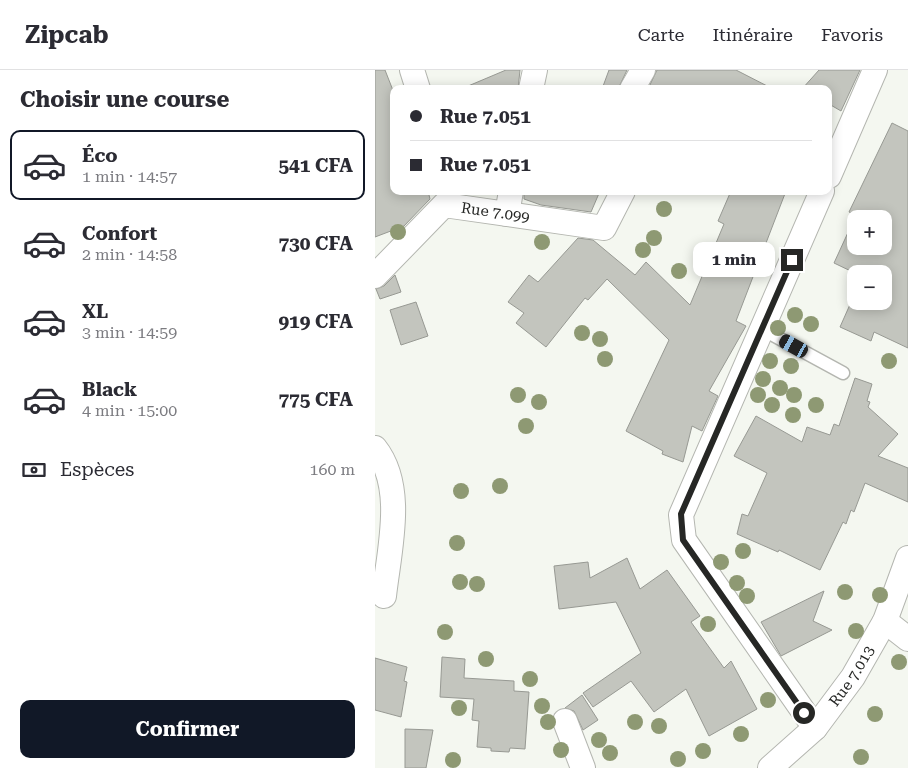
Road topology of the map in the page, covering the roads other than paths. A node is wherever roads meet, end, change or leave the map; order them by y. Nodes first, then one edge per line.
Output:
1 (411, 70) edge
2 (535, 70) edge
3 (643, 70) edge
4 (875, 70) edge
5 (417, 85) edge
6 (532, 85) edge
7 (634, 85) edge
8 (832, 169) edge
9 (510, 195) edge
10 (621, 195) edge
11 (820, 195) edge
12 (458, 199) edge
13 (507, 214) junction
14 (375, 276) edge
15 (762, 329) junction
16 (843, 373) dead end
17 (375, 448) edge
18 (908, 558) edge
19 (384, 596) dead end
20 (885, 621) junction
21 (908, 638) edge
22 (565, 721) dead end
23 (815, 728) junction
24 (583, 768) edge
25 (770, 768) edge

1 - 5 street
2 - 6 street
3 - 7 street
4 - 8 street
9 - 13 street
10 - 13 street, Rue 7.099
11 - 15 street
12 - 13 street, Rue 7.099
12 - 14 street, Rue 7.099
15 - 16 lane
15 - 23 street
17 - 19 street
18 - 20 street, Rue 7.013
20 - 21 street
20 - 23 street, Rue 7.013
22 - 24 street
23 - 25 street, Rue 7.013

